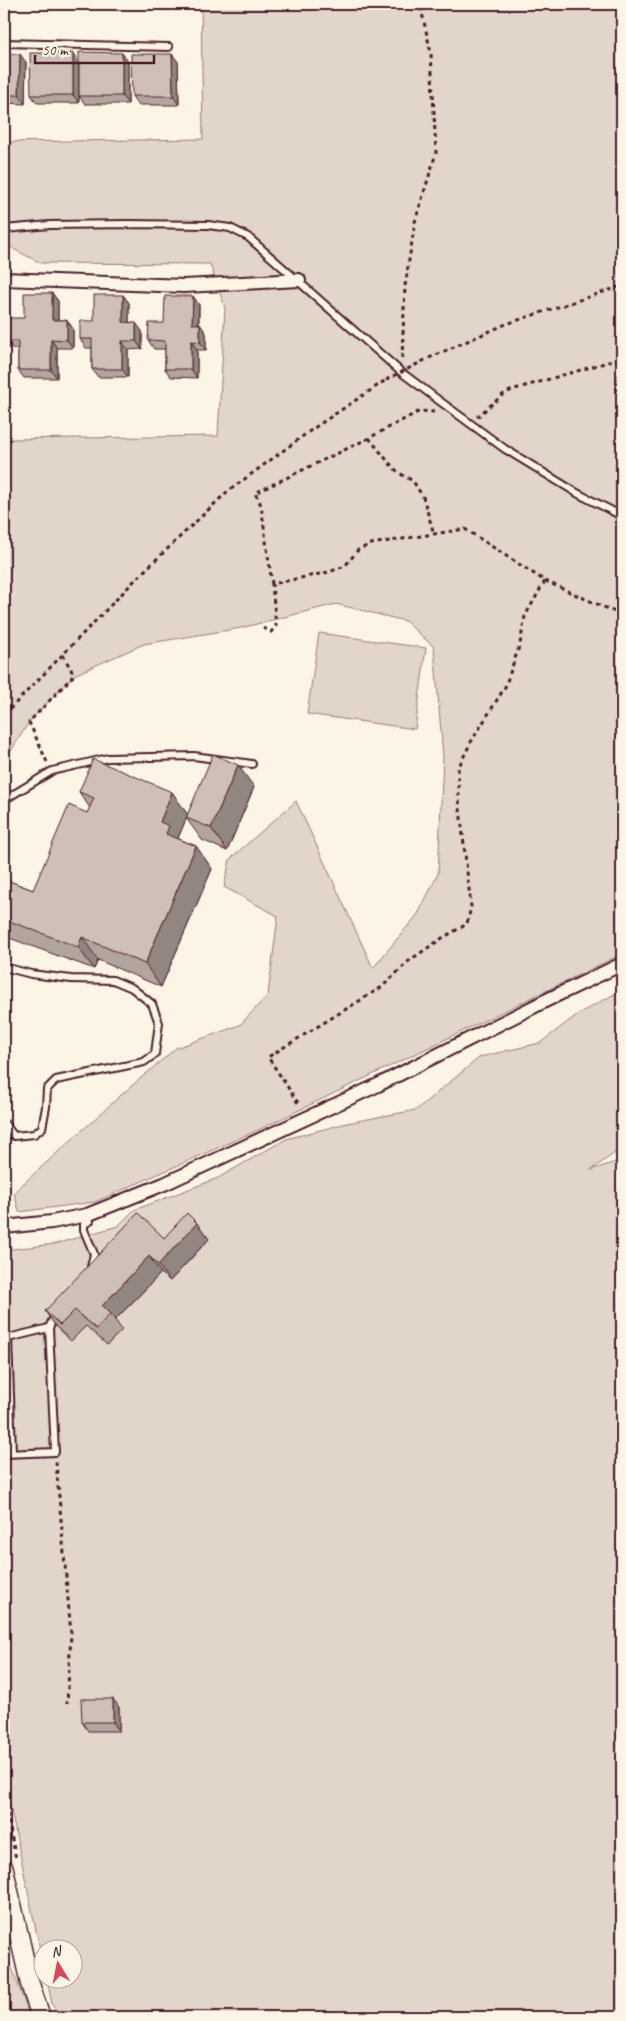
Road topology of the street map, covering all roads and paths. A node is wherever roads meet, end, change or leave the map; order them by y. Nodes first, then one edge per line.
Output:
1 (420, 4) edge
2 (4, 43) edge
3 (169, 47) dead end
4 (4, 229) edge
5 (4, 279) edge
6 (299, 280) junction
7 (622, 286) edge
8 (622, 358) edge
9 (401, 372) junction
10 (439, 414) dead end
11 (470, 422) junction
12 (369, 438) junction
13 (622, 516) edge
14 (434, 534) junction
15 (545, 581) junction
16 (272, 584) junction
17 (622, 615) edge
18 (263, 628) dead end
19 (63, 655) junction
20 (4, 715) edge
21 (252, 764) dead end
22 (52, 771) junction
23 (4, 800) edge
24 (622, 964) edge
25 (4, 967) edge
26 (307, 1117) junction
27 (4, 1123) edge
28 (88, 1215) junction
29 (4, 1227) edge
30 (86, 1274) edge
31 (60, 1304) edge
32 (49, 1328) junction
33 (6, 1339) edge
34 (55, 1452) junction
35 (4, 1454) edge
36 (12, 1454) junction
37 (67, 1703) dead end
38 (4, 1869) edge
39 (41, 2017) edge

1 - 9 path
2 - 3 lane
4 - 6 lane
5 - 6 street
6 - 9 lane
7 - 19 path, bridge
8 - 11 path
9 - 11 lane
10 - 12 path
11 - 13 lane
12 - 14 path
12 - 16 path
14 - 15 path
14 - 16 path
15 - 17 path
15 - 26 path
16 - 18 path
19 - 20 path
19 - 22 path
21 - 22 lane
22 - 23 lane
24 - 26 street
25 - 27 lane
26 - 28 street
28 - 29 street
28 - 30 lane
31 - 32 lane
32 - 33 lane
32 - 34 lane
33 - 36 lane
34 - 36 lane
34 - 37 path
35 - 36 lane
38 - 39 main road

